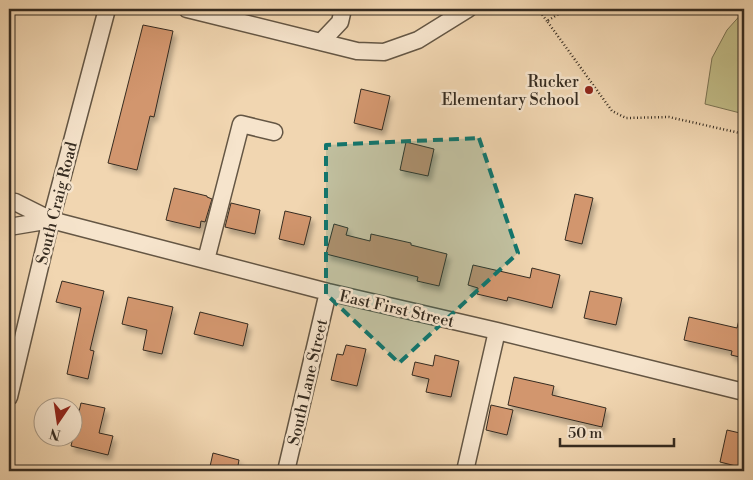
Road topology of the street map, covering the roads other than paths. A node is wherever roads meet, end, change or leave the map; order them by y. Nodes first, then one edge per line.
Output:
1 (107, 9) edge
2 (187, 9) edge
3 (343, 9) edge
4 (468, 9) edge
5 (321, 42) junction
6 (274, 132) dead end
7 (9, 201) edge
8 (51, 220) junction
9 (9, 227) edge
10 (206, 260) junction
11 (328, 292) junction
12 (497, 331) junction
13 (10, 388) edge
14 (744, 392) edge
15 (286, 471) edge
16 (465, 471) edge

1 - 8 street, South Craig Road
2 - 5 street
3 - 5 street
4 - 5 street
6 - 10 street
7 - 8 street, East First Street
8 - 9 street, East First Street
8 - 10 street, East First Street
8 - 13 street, South Craig Road
10 - 11 street, East First Street
11 - 12 street, East First Street
11 - 15 street, South Lane Street
12 - 14 street, East First Street
12 - 16 street

